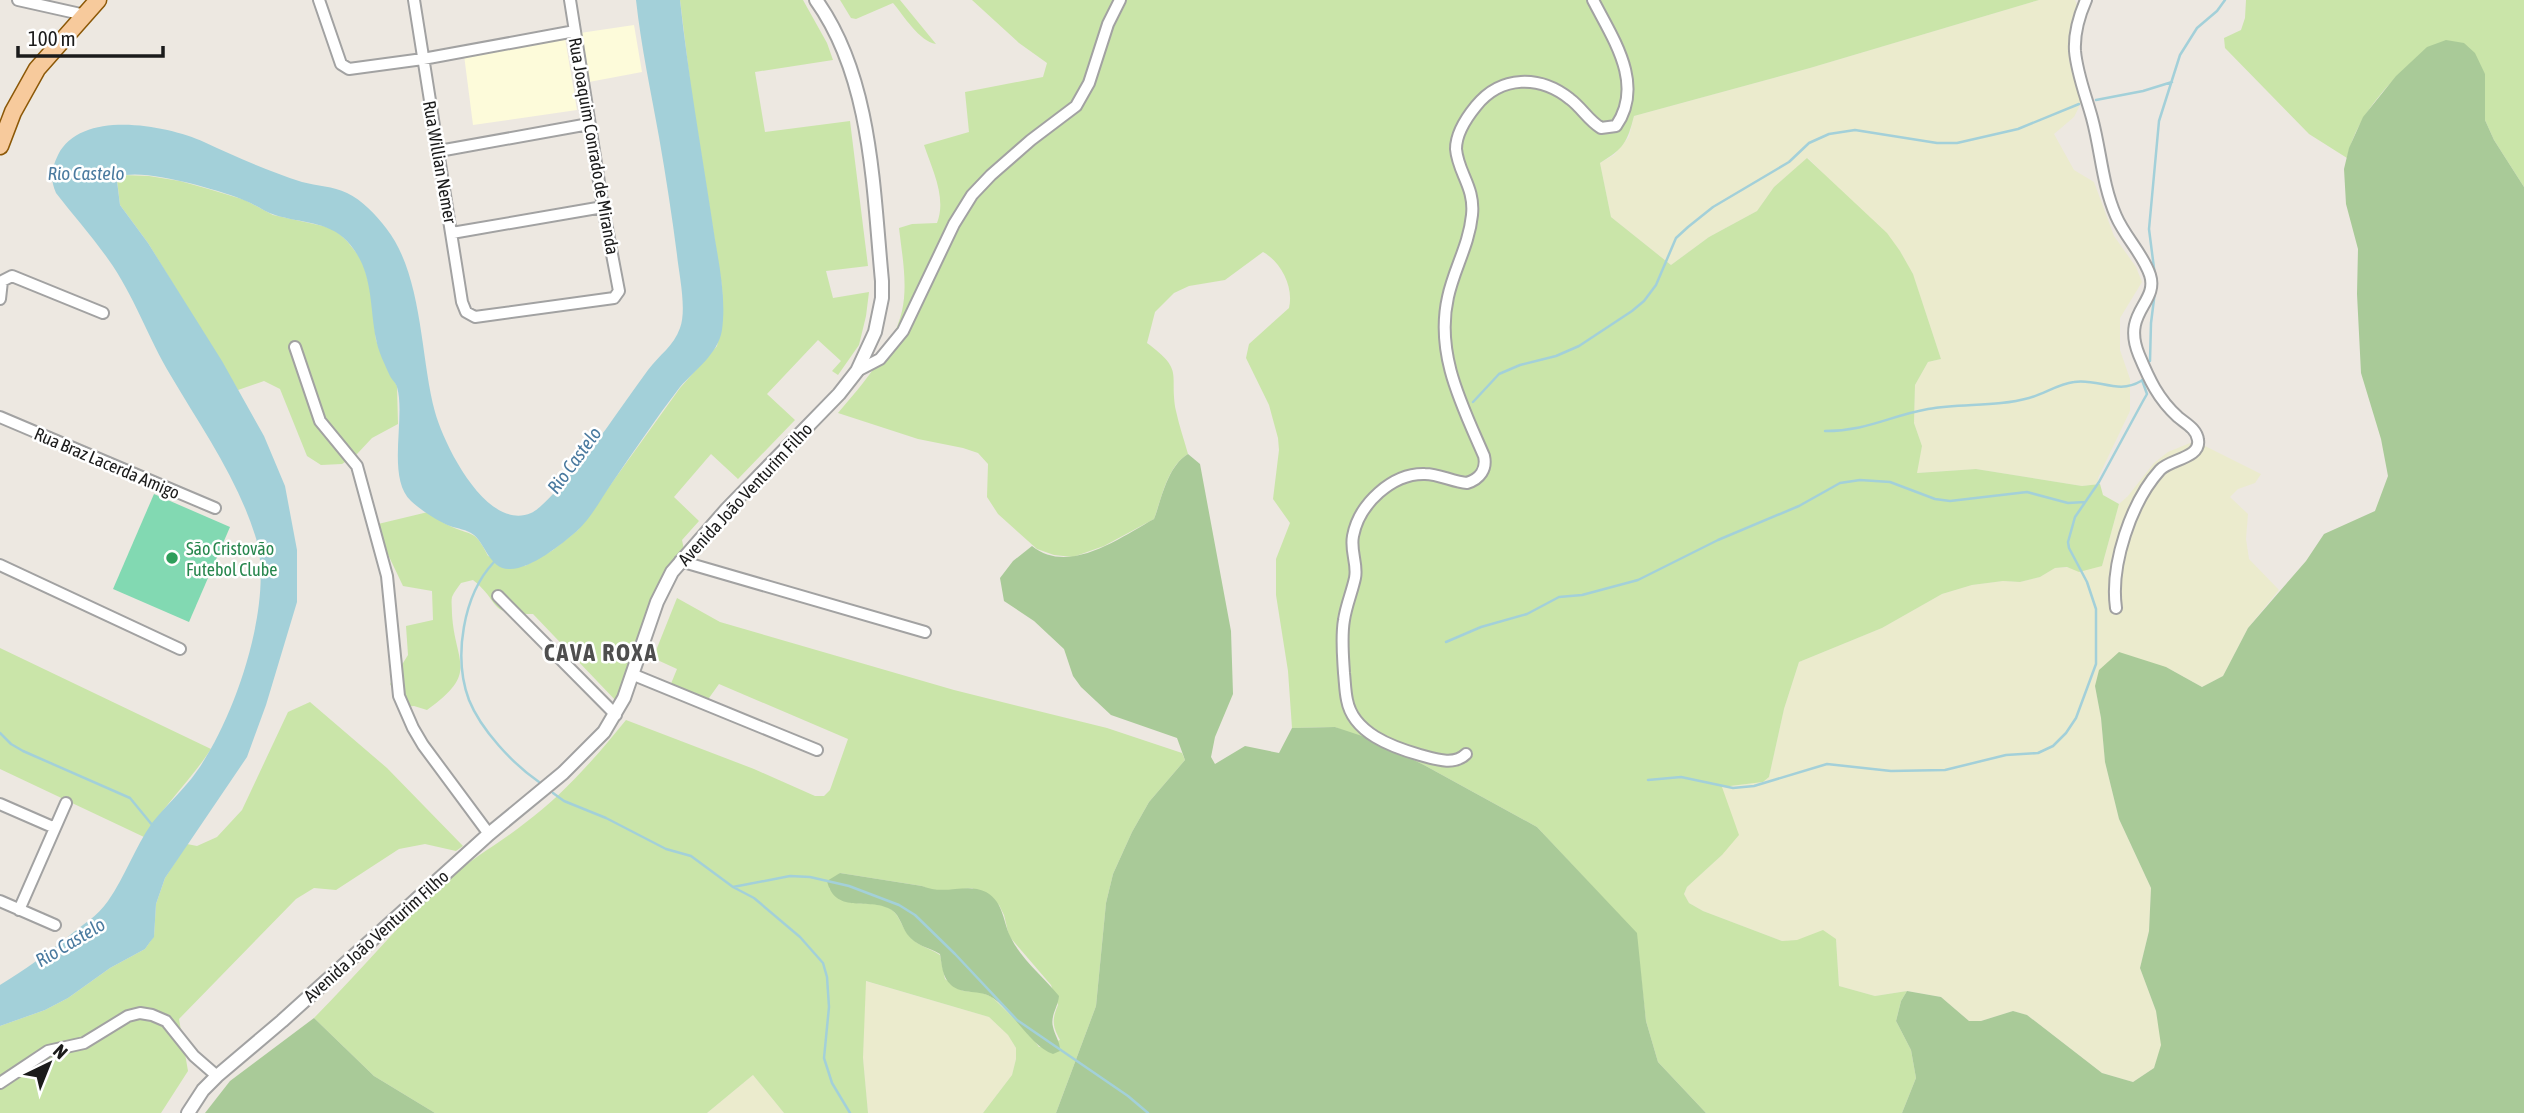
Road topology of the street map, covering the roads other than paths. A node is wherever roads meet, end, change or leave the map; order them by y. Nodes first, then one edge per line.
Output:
1 (18, 0) edge
2 (97, 0) edge
3 (319, 0) edge
4 (414, 0) edge
5 (570, 0) edge
6 (816, 0) edge
7 (1120, 0) edge
8 (1593, 0) edge
9 (2086, 0) edge
10 (85, 15) junction
11 (575, 31) junction
12 (423, 59) junction
13 (6, 110) edge
14 (589, 124) junction
15 (0, 146) edge
16 (439, 151) junction
17 (603, 207) junction
18 (452, 233) junction
19 (0, 299) edge
20 (103, 313) dead end
21 (475, 317) joint
22 (295, 347) dead end
23 (857, 371) junction
24 (0, 418) edge
25 (215, 508) dead end
26 (680, 561) junction
27 (0, 565) edge
28 (498, 596) dead end
29 (2116, 608) dead end
30 (925, 632) dead end
31 (180, 649) dead end
32 (634, 675) junction
33 (616, 715) junction
34 (817, 750) dead end
35 (1466, 754) dead end
36 (66, 803) dead end
37 (0, 804) edge
38 (55, 828) junction
39 (489, 834) junction
40 (0, 901) edge
41 (19, 910) junction
42 (55, 925) dead end
43 (216, 1076) junction
44 (0, 1083) edge
45 (188, 1113) edge

1 - 10 street
2 - 10 main road
3 - 12 street
4 - 12 street, Rua Willian Nemer
5 - 11 street, Rua Joaquim Conrado de Miranda
6 - 23 street, Avenida João Venturim Filho
7 - 23 street
8 - 35 street
9 - 29 street
10 - 13 main road
11 - 12 street
11 - 14 street, Rua Joaquim Conrado de Miranda
12 - 16 street, Rua Willian Nemer
13 - 15 main road
14 - 16 street
14 - 17 street, Rua Joaquim Conrado de Miranda
16 - 18 street, Rua Willian Nemer
17 - 18 street
17 - 21 street, Rua Joaquim Conrado de Miranda
18 - 21 street, Rua Willian Nemer
19 - 20 street
22 - 39 street
23 - 26 street, Avenida João Venturim Filho
24 - 25 street, Rua Braz Lacerda Amigo
26 - 30 street
26 - 32 street, Avenida João Venturim Filho
27 - 31 street
28 - 33 street
32 - 33 street, Avenida João Venturim Filho
32 - 34 street
33 - 39 street, Avenida João Venturim Filho
36 - 38 street
37 - 38 street
38 - 41 street
39 - 43 street, Avenida João Venturim Filho
40 - 41 street
41 - 42 street
43 - 44 street
43 - 45 street, Avenida João Venturim Filho

